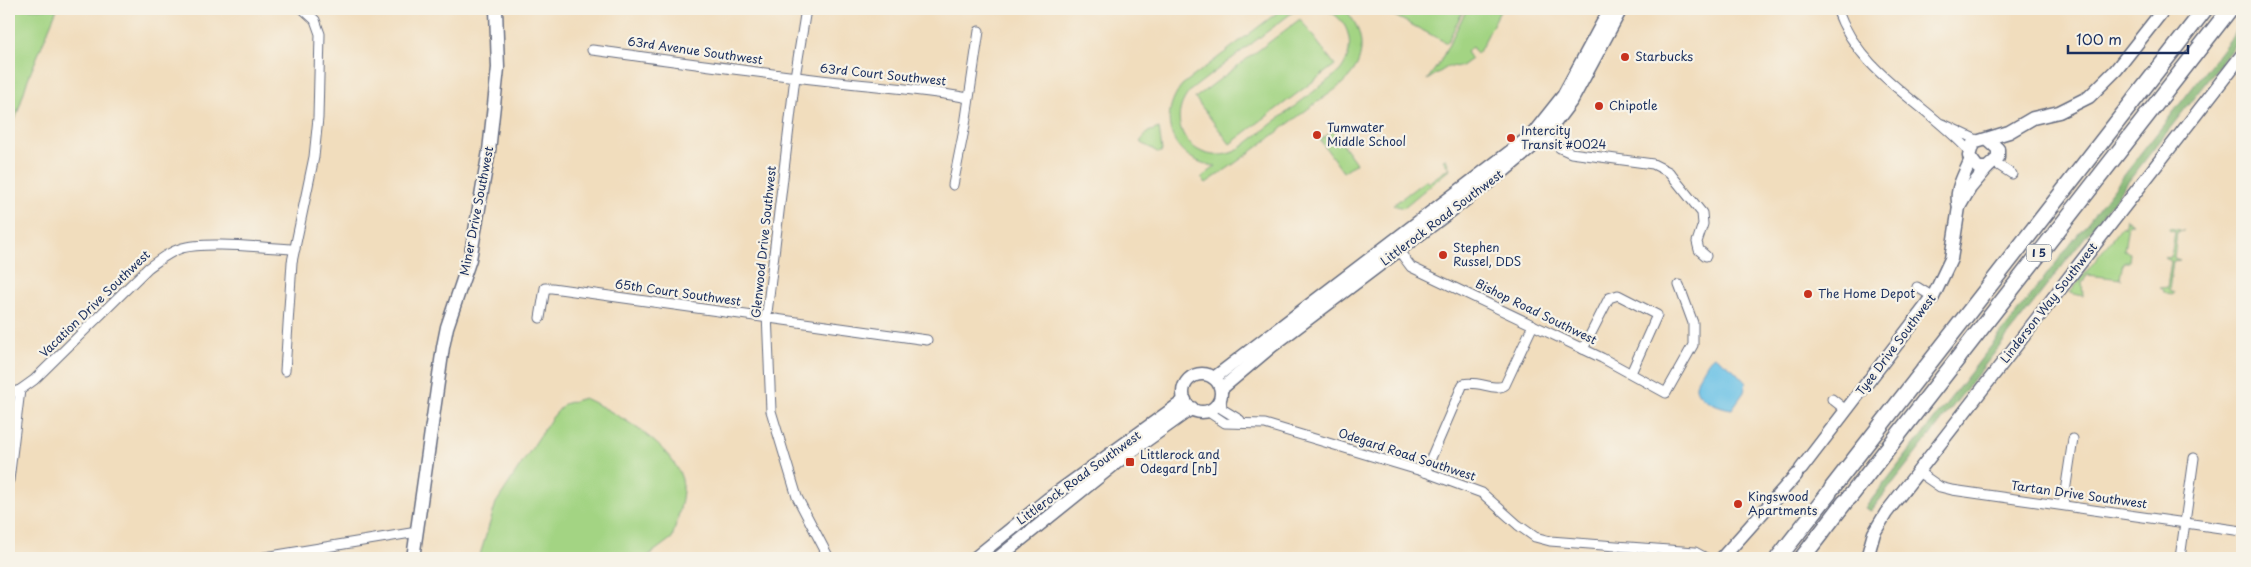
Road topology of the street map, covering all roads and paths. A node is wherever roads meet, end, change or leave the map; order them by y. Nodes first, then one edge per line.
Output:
1 (303, 9) edge
2 (496, 9) edge
3 (806, 9) edge
4 (1610, 9) edge
5 (1621, 9) edge
6 (1837, 9) edge
7 (2164, 9) edge
8 (2205, 9) edge
9 (2230, 9) edge
10 (979, 31) dead end
11 (592, 50) dead end
12 (2242, 55) edge
13 (795, 77) junction
14 (968, 98) junction
15 (1942, 124) junction
16 (2009, 132) junction
17 (1545, 136) junction
18 (1982, 140) junction
19 (1970, 156) junction
20 (1994, 161) junction
21 (2012, 174) dead end
22 (953, 186) dead end
23 (1959, 207) junction
24 (295, 249) junction
25 (1399, 250) junction
26 (1706, 256) dead end
27 (1679, 284) dead end
28 (1917, 287) dead end
29 (1933, 297) junction
30 (540, 318) dead end
31 (767, 318) junction
32 (1533, 325) junction
33 (927, 340) dead end
34 (1583, 349) junction
35 (285, 371) dead end
36 (1630, 374) junction
37 (1214, 378) junction
38 (20, 390) junction
39 (9, 393) edge
40 (1221, 393) junction
41 (1832, 398) dead end
42 (1188, 404) junction
43 (1207, 411) junction
44 (1847, 411) junction
45 (1242, 422) junction
46 (2073, 439) dead end
47 (2194, 458) dead end
48 (1801, 469) dead end
49 (1917, 471) junction
50 (1425, 472) junction
51 (9, 480) edge
52 (2063, 505) junction
53 (2185, 523) junction
54 (2242, 531) edge
55 (417, 532) junction
56 (259, 558) edge
57 (413, 558) edge
58 (829, 558) edge
59 (975, 558) edge
60 (998, 558) edge
61 (1706, 558) edge
62 (1722, 558) edge
63 (1734, 558) edge
64 (1778, 558) edge
65 (1802, 558) edge
66 (1867, 558) edge
67 (2180, 558) edge

1 - 24 street
2 - 55 street, Miner Drive Southwest
3 - 13 street, Glenwood Drive Southwest
4 - 37 street, Littlerock Road Southwest
5 - 17 street, Littlerock Road Southwest
6 - 15 street
7 - 16 street
8 - 64 highway, I 5
9 - 65 highway, I 5
10 - 14 street
11 - 13 street, 63rd Avenue Southwest
12 - 49 street, Linderson Way Southwest
13 - 14 street, 63rd Court Southwest
13 - 31 street, Glenwood Drive Southwest
14 - 22 street
15 - 18 street
15 - 19 street
16 - 18 street
16 - 20 street, Tyee Drive Southwest
17 - 25 street, Littlerock Road Southwest
17 - 26 street
18 - 19 street, Tyee Drive Southwest
18 - 20 street
19 - 20 street
19 - 23 street, Tyee Drive Southwest
20 - 21 street
20 - 23 street, Tyee Drive Southwest
23 - 29 street, Tyee Drive Southwest
24 - 35 street
24 - 38 street, Vacation Drive Southwest
25 - 32 street, Bishop Road Southwest
25 - 40 street, Littlerock Road Southwest
27 - 36 street, Bishop Road Southwest
28 - 29 street
29 - 44 street, Tyee Drive Southwest
30 - 31 street, 65th Court Southwest
31 - 33 street, 65th Court Southwest
31 - 58 street, Glenwood Drive Southwest
32 - 34 street, Bishop Road Southwest
32 - 50 street
34 - 36 street, Bishop Road Southwest
34 - 36 street
37 - 40 street
37 - 42 street
38 - 39 street, Vacation Drive Southwest
38 - 51 street
40 - 43 street, Littlerock Road Southwest
40 - 45 street
41 - 44 street
42 - 43 street
42 - 59 street, Littlerock Road Southwest
42 - 60 street, Littlerock Road Southwest
43 - 45 street, Odegard Road Southwest
44 - 48 street, Tyee Drive Southwest
45 - 50 street, Odegard Road Southwest
46 - 52 street
47 - 53 street
49 - 52 street, Tartan Drive Southwest
49 - 66 street, Linderson Way Southwest
50 - 61 street, Odegard Road Southwest
52 - 53 street, Tartan Drive Southwest
53 - 54 street, Tartan Drive Southwest
53 - 67 street
55 - 56 street
55 - 57 street, Miner Drive Southwest
62 - 63 street

